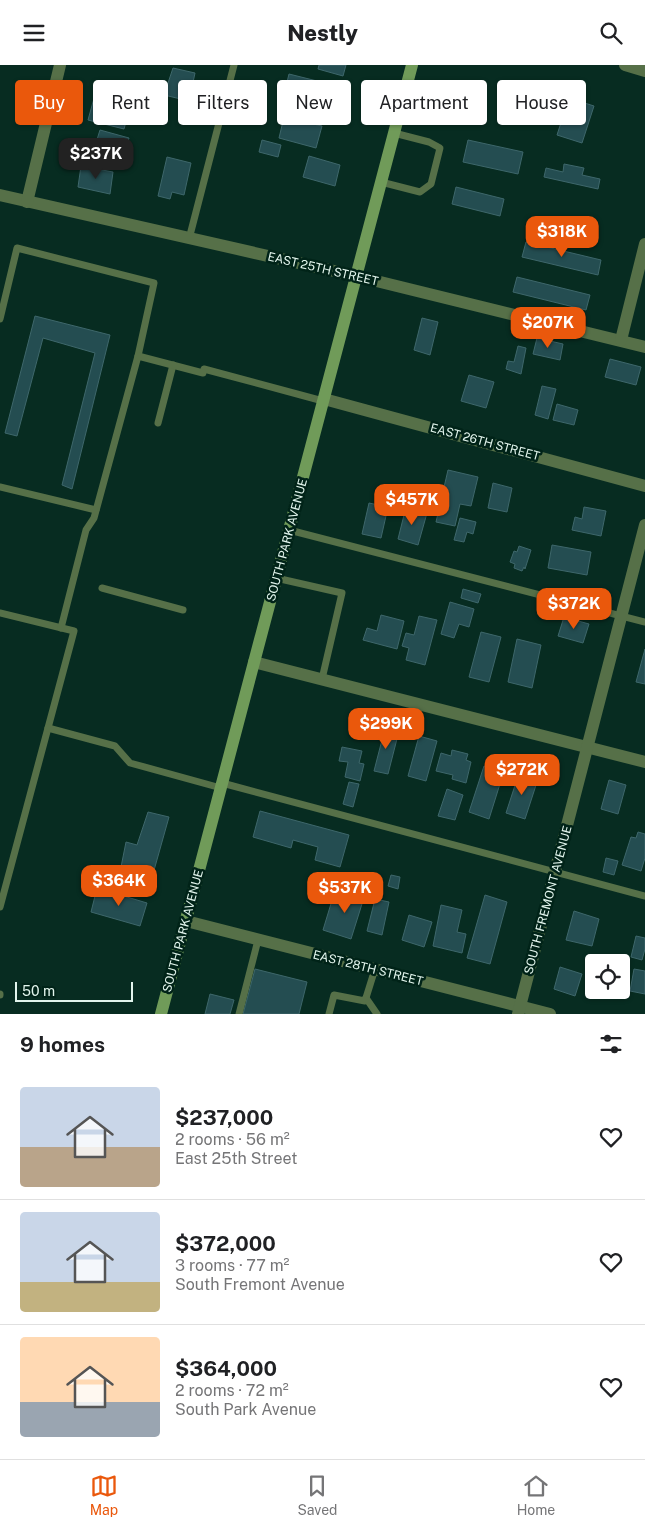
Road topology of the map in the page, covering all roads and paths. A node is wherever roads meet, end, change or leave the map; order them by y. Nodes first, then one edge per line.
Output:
1 (60, 65) edge
2 (234, 65) edge
3 (412, 65) edge
4 (625, 65) edge
5 (645, 71) edge
6 (394, 133) junction
7 (381, 182) junction
8 (0, 195) edge
9 (27, 202) junction
10 (189, 239) junction
11 (645, 244) edge
12 (356, 276) junction
13 (0, 319) edge
14 (622, 340) junction
15 (645, 347) edge
16 (138, 356) junction
17 (173, 365) junction
18 (324, 400) junction
19 (158, 423) dead end
20 (645, 485) edge
21 (0, 487) edge
22 (96, 510) junction
23 (645, 525) edge
24 (289, 530) junction
25 (276, 578) junction
26 (102, 588) dead end
27 (183, 610) dead end
28 (0, 613) edge
29 (622, 616) junction
30 (645, 622) edge
31 (61, 628) junction
32 (254, 661) junction
33 (322, 679) junction
34 (48, 728) junction
35 (588, 747) junction
36 (645, 762) edge
37 (222, 785) junction
38 (556, 872) junction
39 (645, 896) edge
40 (0, 907) edge
41 (186, 921) junction
42 (258, 940) junction
43 (374, 969) junction
44 (366, 999) junction
45 (519, 1010) edge
46 (161, 1014) edge
47 (239, 1014) edge
48 (329, 1014) edge
49 (377, 1014) edge
50 (550, 1014) edge

1 - 9 street
2 - 10 lane
3 - 6 main road, SOUTH PARK AVENUE
4 - 5 street
6 - 7 main road, SOUTH PARK AVENUE
6 - 7 lane
7 - 12 main road, SOUTH PARK AVENUE
8 - 9 street, EAST 25TH STREET
9 - 10 street, EAST 25TH STREET
10 - 12 street, EAST 25TH STREET
11 - 14 street
12 - 14 street, EAST 25TH STREET
12 - 18 main road, SOUTH PARK AVENUE
13 - 16 lane
14 - 15 street, EAST 25TH STREET
16 - 17 lane
16 - 22 lane
17 - 18 lane
17 - 19 lane
18 - 20 street, EAST 26TH STREET
18 - 24 main road, SOUTH PARK AVENUE
21 - 22 lane
22 - 31 lane
23 - 29 street, SOUTH FREMONT AVENUE
24 - 25 main road, SOUTH PARK AVENUE
24 - 29 lane
25 - 32 main road, SOUTH PARK AVENUE
25 - 33 lane
26 - 27 lane
28 - 31 lane
29 - 30 lane
29 - 35 street, SOUTH FREMONT AVENUE
31 - 34 lane
32 - 33 street
32 - 37 main road, SOUTH PARK AVENUE
33 - 35 street
34 - 37 lane
34 - 40 lane
35 - 36 street
35 - 38 street, SOUTH FREMONT AVENUE
37 - 38 lane
37 - 41 main road, SOUTH PARK AVENUE
38 - 39 lane
38 - 45 street, SOUTH FREMONT AVENUE
41 - 42 street, EAST 28TH STREET
41 - 46 main road, SOUTH PARK AVENUE
42 - 43 street, EAST 28TH STREET
42 - 47 lane
43 - 44 lane
43 - 45 street, EAST 28TH STREET
44 - 48 lane
44 - 49 lane
45 - 50 street, EAST 28TH STREET

